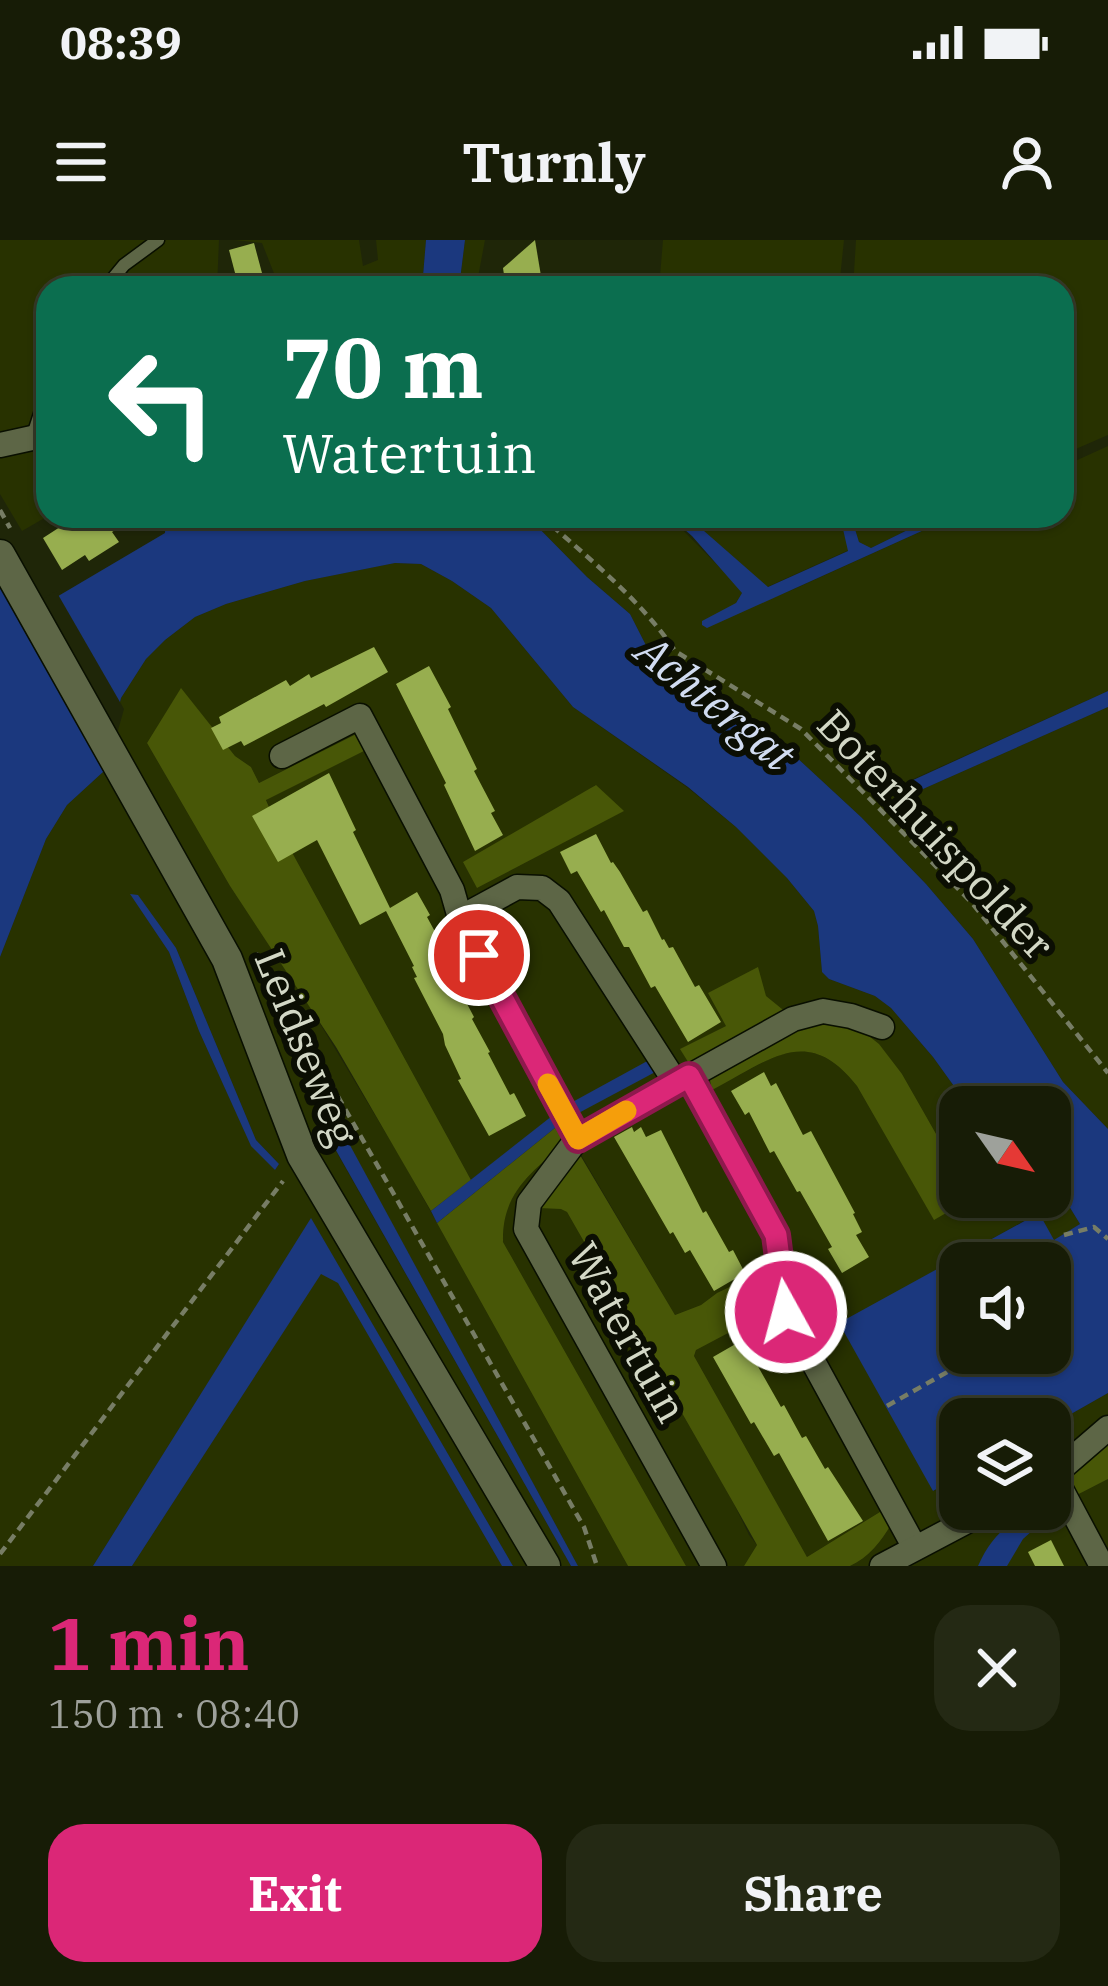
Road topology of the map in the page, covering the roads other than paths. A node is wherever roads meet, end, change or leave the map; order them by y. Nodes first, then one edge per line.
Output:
1 (158, 240) edge
2 (115, 276) edge
3 (36, 426) edge
4 (32, 438) joint
5 (0, 446) edge
6 (6, 543) edge
7 (282, 756) dead end
8 (460, 918) junction
9 (882, 1028) dead end
10 (683, 1079) junction
11 (578, 1139) junction
12 (1108, 1428) edge
13 (1071, 1460) edge
14 (1071, 1511) edge
15 (950, 1530) edge
16 (915, 1548) junction
17 (545, 1566) edge
18 (714, 1566) edge
19 (882, 1566) edge
20 (1102, 1566) edge

1 - 2 lane
3 - 4 lane
4 - 5 street
6 - 17 street, Leidseweg
7 - 8 street
8 - 10 street
8 - 11 street
9 - 10 street, Watertuin
10 - 11 street, Watertuin
10 - 16 street
11 - 18 street, Watertuin
12 - 13 street
14 - 20 street
15 - 16 street
16 - 19 street

